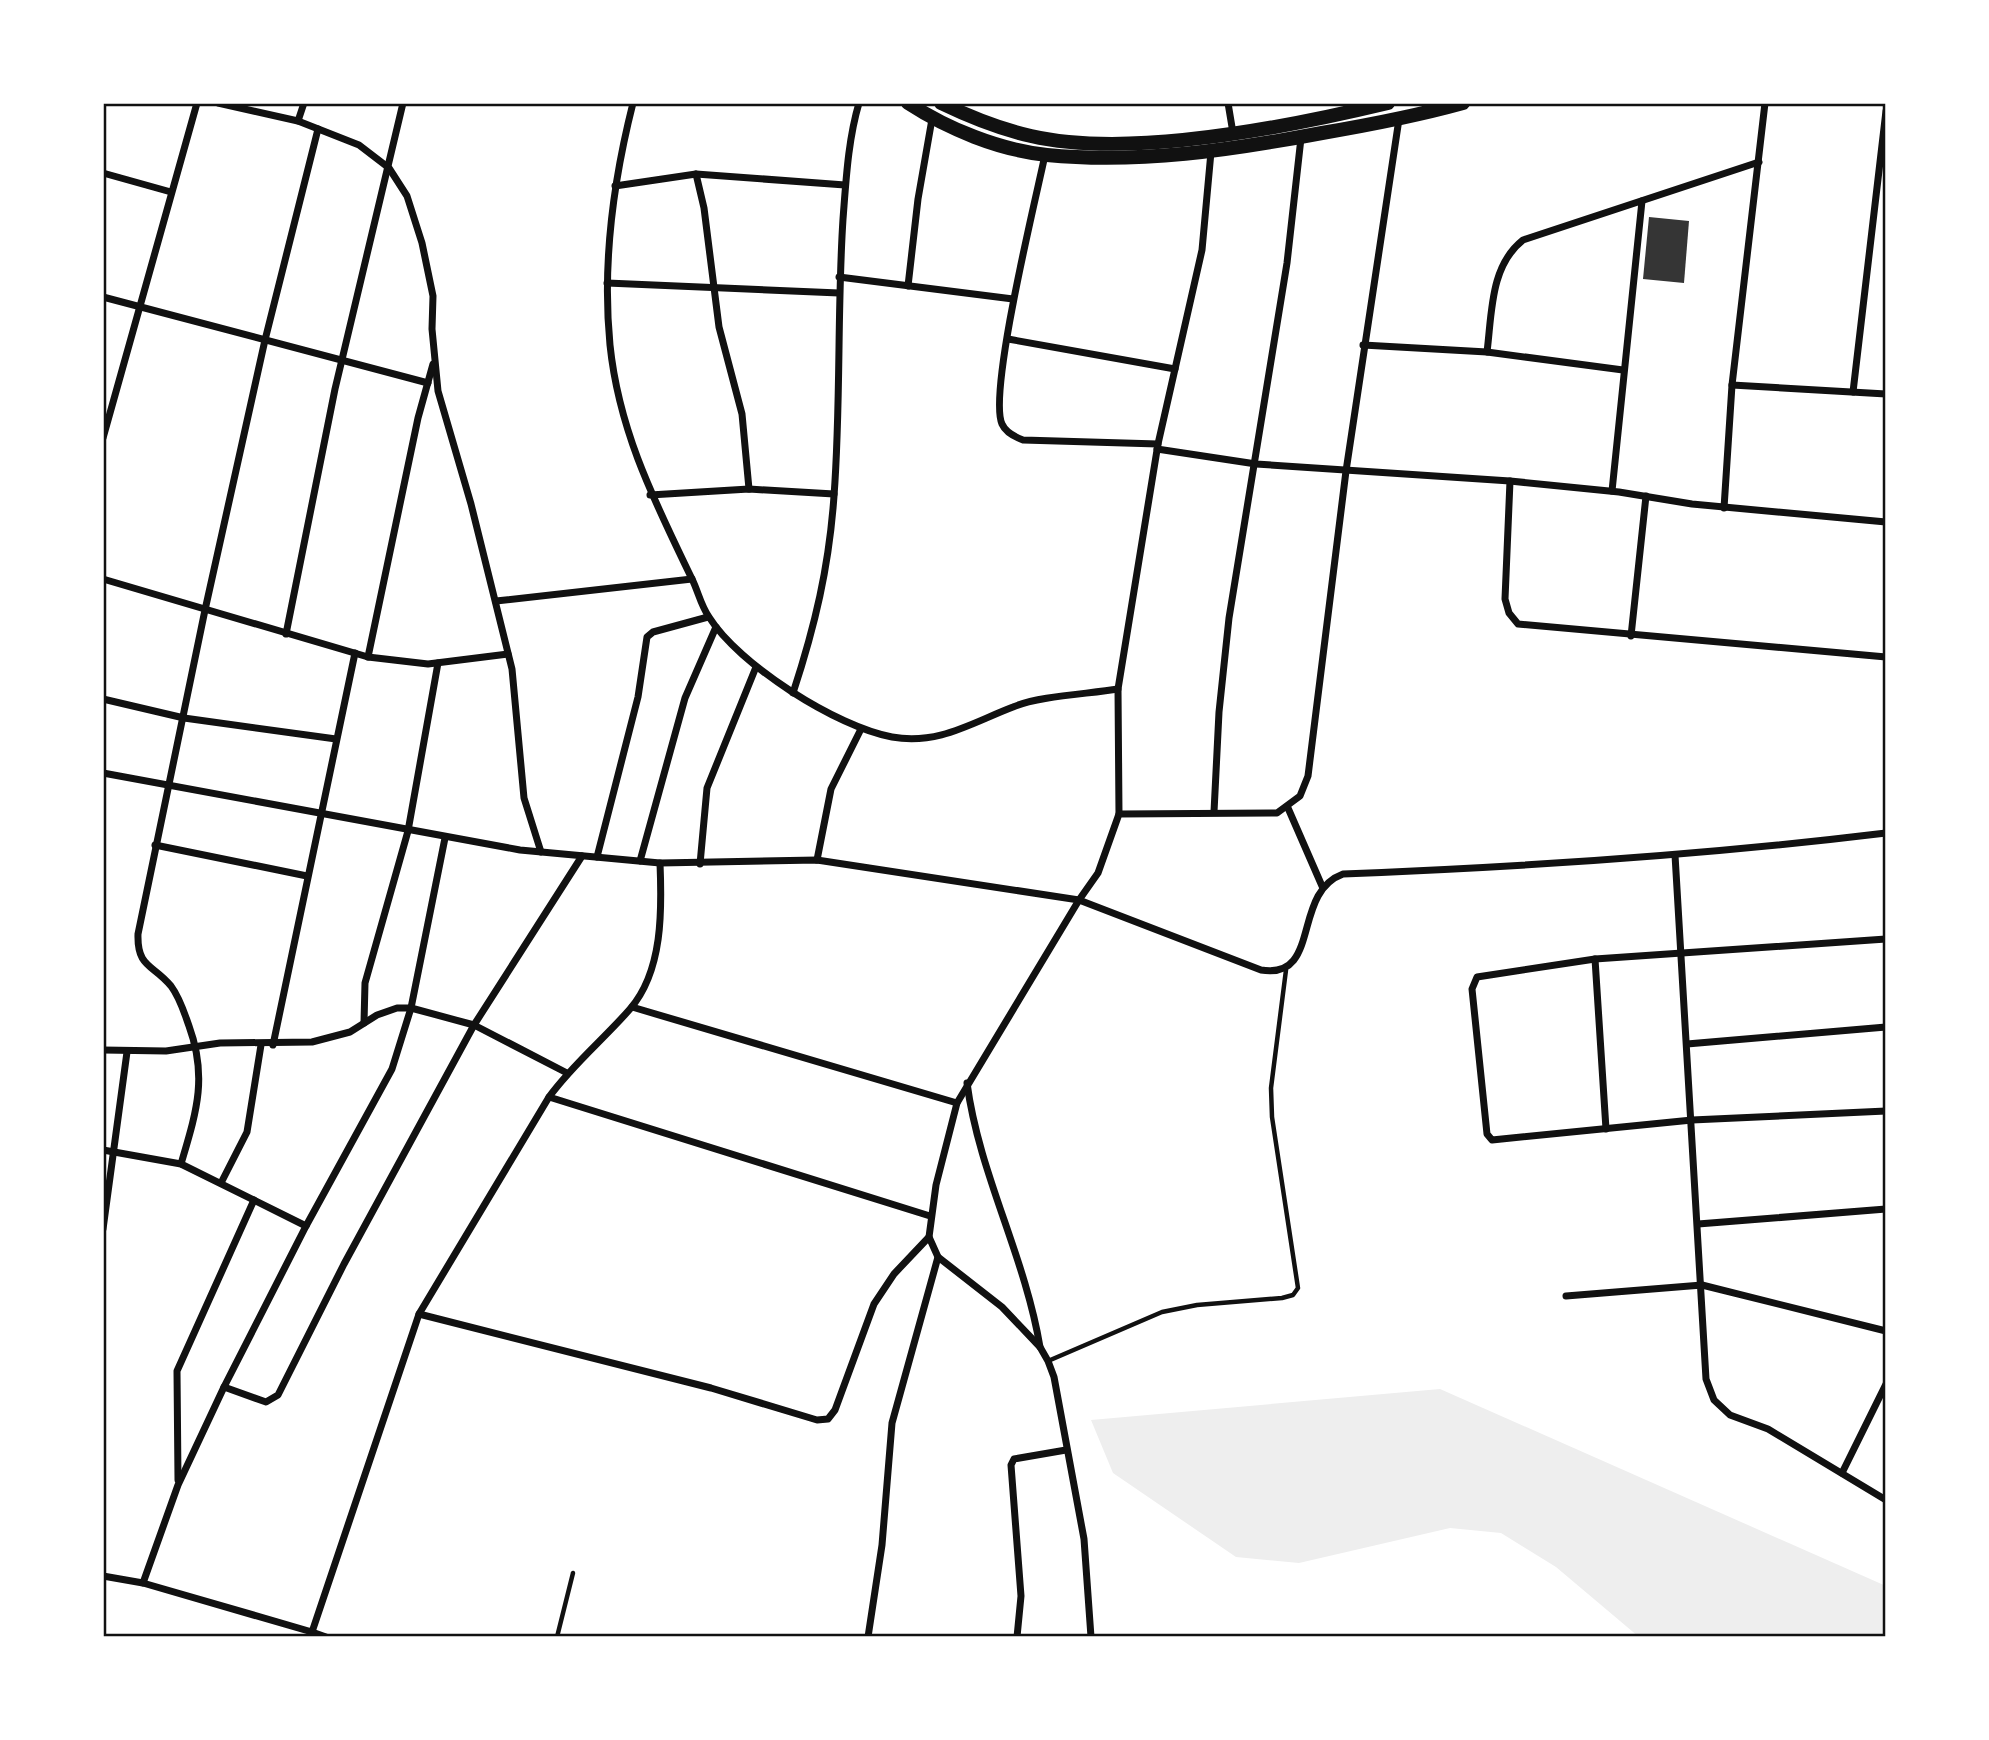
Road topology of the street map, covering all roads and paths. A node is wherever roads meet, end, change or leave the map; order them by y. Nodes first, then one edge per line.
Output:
1 (197, 103) edge
2 (218, 103) edge
3 (304, 103) edge
4 (403, 103) edge
5 (633, 103) edge
6 (859, 103) edge
7 (908, 103) edge
8 (941, 103) edge
9 (1227, 103) edge
10 (1388, 103) edge
11 (1462, 103) edge
12 (1765, 103) edge
13 (1886, 111) edge
14 (932, 119) junction
15 (1399, 119) junction
16 (298, 121) junction
17 (318, 129) junction
18 (1301, 137) junction
19 (1234, 141) junction
20 (1211, 152) junction
21 (1045, 155) junction
22 (1759, 162) junction
23 (389, 168) junction
24 (103, 173) edge
25 (696, 174) junction
26 (845, 185) junction
27 (615, 186) junction
28 (171, 192) junction
29 (1642, 201) junction
30 (839, 277) junction
31 (607, 283) junction
32 (908, 286) junction
33 (716, 287) junction
34 (839, 293) junction
35 (103, 297) edge
36 (1013, 299) junction
37 (138, 307) junction
38 (1008, 339) junction
39 (265, 340) junction
40 (1363, 345) junction
41 (1487, 352) junction
42 (434, 360) junction
43 (342, 362) junction
44 (1175, 369) junction
45 (1623, 370) junction
46 (428, 383) junction
47 (1732, 385) junction
48 (1853, 392) junction
49 (1886, 394) edge
50 (103, 438) edge
51 (1157, 446) junction
52 (1256, 464) junction
53 (1346, 471) junction
54 (1510, 481) junction
55 (749, 489) junction
56 (1612, 491) junction
57 (834, 494) junction
58 (650, 495) junction
59 (1646, 496) junction
60 (1724, 508) junction
61 (1886, 522) edge
62 (103, 579) edge
63 (692, 579) junction
64 (495, 601) junction
65 (205, 610) junction
66 (708, 617) junction
67 (716, 626) junction
68 (286, 634) junction
69 (1631, 636) junction
70 (355, 653) junction
71 (508, 654) junction
72 (368, 657) junction
73 (1886, 657) edge
74 (438, 663) junction
75 (756, 667) junction
76 (1118, 689) junction
77 (793, 693) junction
78 (103, 699) edge
79 (184, 718) junction
80 (861, 729) junction
81 (336, 739) junction
82 (103, 773) edge
83 (168, 785) junction
84 (1288, 808) junction
85 (1214, 812) junction
86 (320, 814) junction
87 (1119, 814) junction
88 (408, 831) junction
89 (1886, 833) edge
90 (445, 838) junction
91 (155, 845) junction
92 (541, 852) junction
93 (1675, 855) junction
94 (582, 856) junction
95 (597, 858) junction
96 (817, 860) junction
97 (640, 861) junction
98 (660, 863) junction
99 (700, 864) junction
100 (307, 876) junction
101 (1322, 886) junction
102 (1079, 900) junction
103 (1886, 939) edge
104 (1681, 952) junction
105 (1595, 959) junction
106 (1286, 970) junction
107 (632, 1007) junction
108 (411, 1008) junction
109 (364, 1023) junction
110 (474, 1024) junction
111 (1886, 1027) edge
112 (1687, 1044) junction
113 (261, 1045) junction
114 (273, 1045) junction
115 (197, 1046) junction
116 (103, 1051) edge
117 (127, 1052) junction
118 (567, 1073) junction
119 (967, 1083) junction
120 (549, 1097) junction
121 (957, 1103) junction
122 (1886, 1111) edge
123 (1692, 1121) junction
124 (1606, 1129) junction
125 (103, 1150) edge
126 (114, 1151) junction
127 (181, 1164) junction
128 (221, 1183) junction
129 (254, 1200) junction
130 (1886, 1209) edge
131 (930, 1216) junction
132 (1698, 1224) junction
133 (306, 1226) junction
134 (103, 1229) edge
135 (929, 1237) junction
136 (939, 1257) junction
137 (1702, 1285) junction
138 (1566, 1296) dead end
139 (419, 1314) junction
140 (1886, 1331) edge
141 (1040, 1347) junction
142 (1048, 1361) junction
143 (1886, 1384) edge
144 (225, 1387) junction
145 (1066, 1450) junction
146 (1842, 1473) junction
147 (178, 1485) junction
148 (1886, 1500) edge
149 (573, 1573) dead end
150 (103, 1576) edge
151 (143, 1583) junction
152 (312, 1632) junction
153 (326, 1637) edge
154 (557, 1637) edge
155 (868, 1637) edge
156 (1017, 1637) edge
157 (1091, 1637) edge

1 - 28 street
2 - 16 street
3 - 16 street
4 - 23 street
5 - 27 street
6 - 26 street
7 - 14 main road
8 - 19 main road
9 - 19 street
10 - 19 main road
11 - 15 main road
12 - 22 street
13 - 48 street
14 - 21 main road
14 - 32 street
15 - 18 main road
15 - 40 street
16 - 17 street
17 - 23 street
17 - 39 street
18 - 19 main road
18 - 52 street
19 - 20 main road
20 - 21 main road
20 - 44 street
21 - 36 street
22 - 29 street
22 - 47 street
23 - 42 street
23 - 43 street
24 - 28 street
25 - 26 street
25 - 27 street
25 - 33 street
26 - 30 street
27 - 31 street
28 - 37 street
29 - 41 street
29 - 45 street
30 - 32 street
30 - 34 street
31 - 33 street
31 - 58 street
32 - 36 street
33 - 34 street
33 - 55 street
34 - 57 street
35 - 37 street
36 - 38 street
37 - 39 street
37 - 50 street
38 - 44 street
38 - 51 street
39 - 43 street
39 - 65 street
40 - 41 street
40 - 53 street
41 - 45 street
42 - 46 street
42 - 64 street
43 - 46 street
43 - 68 street
44 - 51 street
45 - 56 street
46 - 72 street
47 - 48 street
47 - 60 street
48 - 49 street
51 - 52 street
51 - 76 street
52 - 53 street
52 - 85 street
53 - 54 street
53 - 84 street
54 - 56 street
54 - 69 street
55 - 57 street
55 - 58 street
56 - 59 street
57 - 77 street
58 - 63 street
59 - 60 street
59 - 69 street
60 - 61 street
62 - 65 street
63 - 64 street
63 - 66 street
64 - 71 street
65 - 68 street
65 - 79 street
66 - 67 street
66 - 95 street
67 - 75 street
67 - 97 street
68 - 70 street
69 - 73 street
70 - 72 street
70 - 81 street
71 - 74 street
71 - 92 street
72 - 74 street
74 - 88 street
75 - 77 street
75 - 99 street
76 - 80 street
76 - 87 street
77 - 80 street
78 - 79 street
79 - 81 street
79 - 83 street
80 - 96 street
81 - 86 street
82 - 83 street
83 - 86 street
83 - 91 street
84 - 85 street
84 - 101 street
85 - 87 street
86 - 88 street
86 - 100 street
87 - 102 street
88 - 90 street
88 - 109 street
89 - 93 street
90 - 92 street
90 - 108 street
91 - 100 street
91 - 115 street
92 - 94 street
93 - 101 street
93 - 104 street
94 - 95 street
94 - 110 street
95 - 97 street
96 - 99 street
96 - 102 street
97 - 98 street
98 - 99 street
98 - 107 street
100 - 114 street
101 - 106 street
102 - 106 street
102 - 119 street
103 - 104 street
104 - 105 street
104 - 112 street
105 - 124 street
105 - 124 street
106 - 142 lane
107 - 118 street
107 - 121 street
108 - 109 street
108 - 110 street
108 - 133 street
109 - 114 street
110 - 118 street
110 - 144 street
111 - 112 street
112 - 123 street
113 - 114 street
113 - 115 street
113 - 128 street
115 - 117 street
115 - 127 street
116 - 117 street
117 - 126 street
118 - 120 street
119 - 121 street
119 - 141 street
120 - 131 street
120 - 139 street
121 - 131 street
122 - 123 street
123 - 124 street
123 - 132 street
125 - 126 street
126 - 127 street
126 - 134 street
127 - 128 street
128 - 129 street
129 - 133 street
129 - 147 street
130 - 132 street
131 - 135 street
132 - 137 street
133 - 144 street
135 - 136 street
135 - 139 street
136 - 141 street
136 - 155 street
137 - 138 street
137 - 140 street
137 - 146 street
139 - 152 street
141 - 142 street
142 - 145 street
143 - 146 street
144 - 147 street
145 - 156 street
145 - 157 street
146 - 148 street
147 - 151 street
149 - 154 lane
150 - 151 street
151 - 152 street
152 - 153 street

